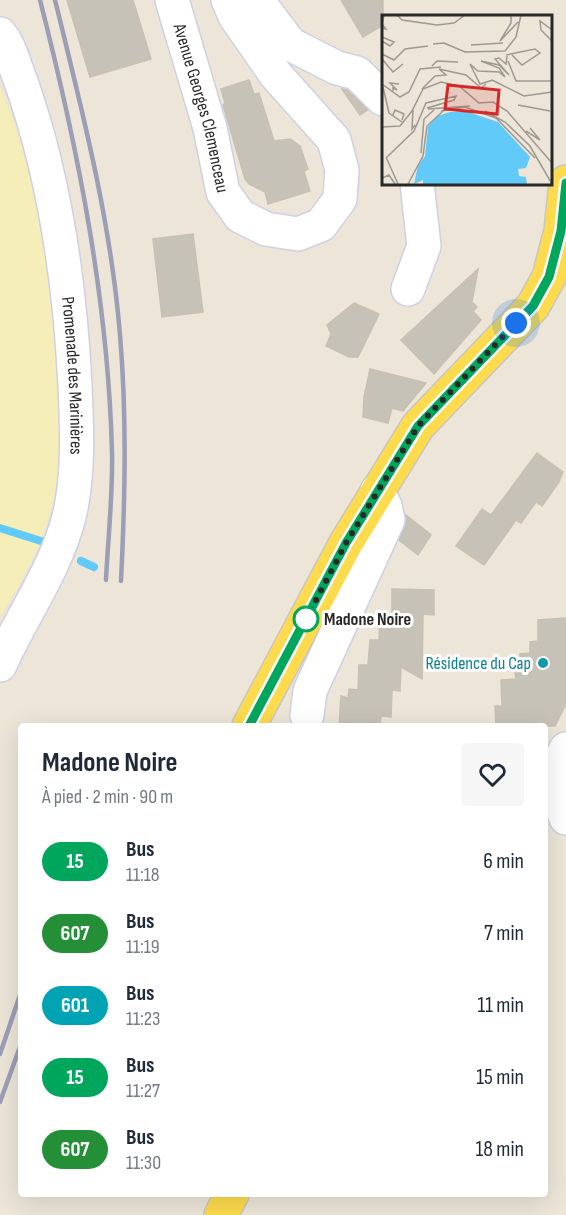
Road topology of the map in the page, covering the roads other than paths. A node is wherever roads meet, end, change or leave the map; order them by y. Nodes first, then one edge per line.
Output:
1 (172, 0) edge
2 (228, 0) edge
3 (257, 0) edge
4 (6, 47) edge
5 (382, 98) edge
6 (566, 182) edge
7 (417, 184) edge
8 (408, 289) dead end
9 (377, 491) junction
10 (0, 665) edge
11 (307, 715) dead end
12 (251, 723) edge
13 (566, 750) edge
14 (566, 818) edge
15 (230, 1197) edge
16 (221, 1215) edge

1 - 2 street, Avenue Georges Clemenceau
3 - 5 street
4 - 10 street, Promenade des Marinières
6 - 9 main road
7 - 8 street
9 - 11 street
9 - 12 main road
13 - 14 street
15 - 16 main road

